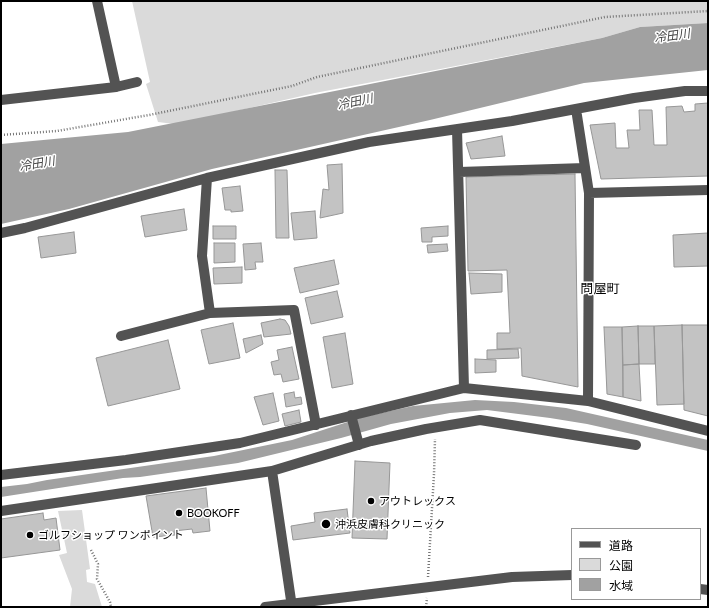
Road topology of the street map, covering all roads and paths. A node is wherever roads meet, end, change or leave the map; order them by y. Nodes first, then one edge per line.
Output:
1 (96, 1) edge
2 (708, 12) edge
3 (137, 82) dead end
4 (116, 87) junction
5 (708, 91) edge
6 (1, 100) edge
7 (576, 109) junction
8 (457, 129) junction
9 (1, 135) edge
10 (585, 168) junction
11 (459, 172) junction
12 (206, 178) junction
13 (708, 190) edge
14 (589, 193) junction
15 (1, 233) edge
16 (210, 313) junction
17 (121, 336) dead end
18 (464, 388) junction
19 (588, 401) junction
20 (351, 415) junction
21 (316, 425) junction
22 (708, 431) edge
23 (435, 438) dead end
24 (359, 445) junction
25 (636, 445) dead end
26 (272, 471) junction
27 (1, 475) edge
28 (1, 511) edge
29 (91, 550) dead end
30 (571, 575) edge
31 (427, 587) junction
32 (291, 606) edge
33 (110, 607) edge
34 (265, 607) edge
35 (426, 607) edge

1 - 4 street
2 - 9 path
3 - 4 street
4 - 6 street
5 - 7 street
7 - 8 street
7 - 10 street
8 - 11 street
8 - 12 street
10 - 11 street
10 - 14 street
11 - 18 street
12 - 15 street
12 - 16 street
13 - 14 street
14 - 19 street
16 - 17 street
16 - 21 street
18 - 19 street
18 - 20 street
19 - 22 street
20 - 21 street
20 - 24 street
21 - 27 street
23 - 31 path
24 - 25 street
24 - 26 street
26 - 28 street
26 - 32 street
29 - 33 path
30 - 31 street
31 - 32 street
31 - 35 path
32 - 34 street

